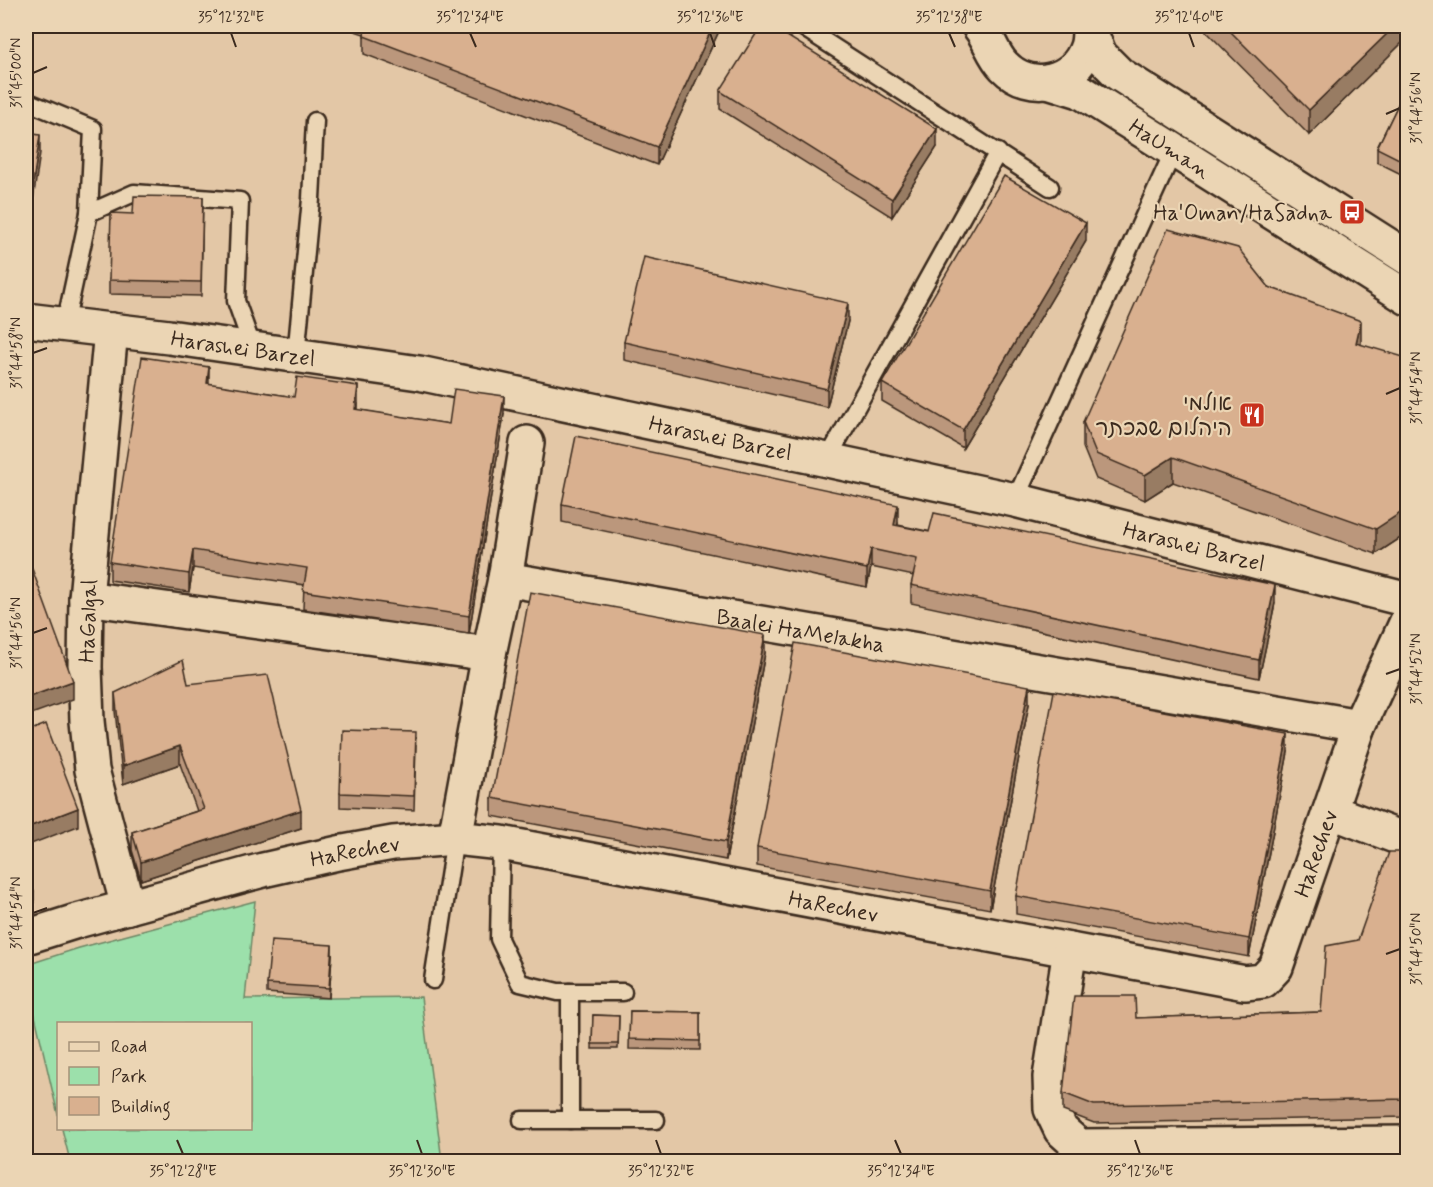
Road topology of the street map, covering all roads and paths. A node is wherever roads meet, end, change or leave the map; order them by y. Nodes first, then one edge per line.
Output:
1 (801, 26) edge
2 (1089, 27) edge
3 (989, 35) edge
4 (1048, 81) junction
5 (26, 101) edge
6 (315, 121) dead end
7 (1174, 150) junction
8 (998, 152) junction
9 (1050, 187) dead end
10 (89, 213) junction
11 (1407, 258) edge
12 (1407, 298) edge
13 (26, 320) edge
14 (65, 325) junction
15 (111, 330) junction
16 (253, 349) junction
17 (296, 356) junction
18 (526, 442) dead end
19 (827, 460) junction
20 (1015, 500) junction
21 (505, 579) junction
22 (86, 598) junction
23 (1407, 600) edge
24 (1407, 619) edge
25 (489, 654) junction
26 (1359, 726) junction
27 (1330, 811) junction
28 (455, 838) junction
29 (1407, 841) edge
30 (501, 843) junction
31 (128, 907) junction
32 (26, 937) edge
33 (1070, 950) junction
34 (433, 980) dead end
35 (570, 992) junction
36 (623, 992) dead end
37 (522, 1120) dead end
38 (570, 1120) junction
39 (656, 1120) dead end
40 (1407, 1143) edge

1 - 8 lane
2 - 4 street, HaUman
2 - 11 street, HaUman
3 - 4 street, HaUman
4 - 7 street, HaUman
5 - 10 lane
6 - 17 lane
7 - 12 street, HaUman
7 - 20 lane
8 - 9 lane
8 - 19 lane
10 - 14 lane
10 - 16 lane
13 - 14 street, Harashei Barzel
14 - 15 street, Harashei Barzel
15 - 16 street, Harashei Barzel
15 - 22 street, HaGalgal
16 - 17 street, Harashei Barzel
17 - 19 street, Harashei Barzel
18 - 21 street
19 - 20 street, Harashei Barzel
20 - 23 street, Harashei Barzel
21 - 25 street
21 - 26 street, Baalei HaMelakha
22 - 25 street
22 - 31 street, HaGalgal
24 - 26 street, HaRechev
25 - 28 street
26 - 27 street, HaRechev
27 - 29 street
27 - 33 street, HaRechev
28 - 30 street, HaRechev
28 - 31 street, HaRechev
28 - 34 lane
30 - 33 street, HaRechev
30 - 35 lane
31 - 32 street, HaRechev
33 - 40 street
35 - 36 lane
35 - 38 lane
37 - 38 lane
38 - 39 lane

